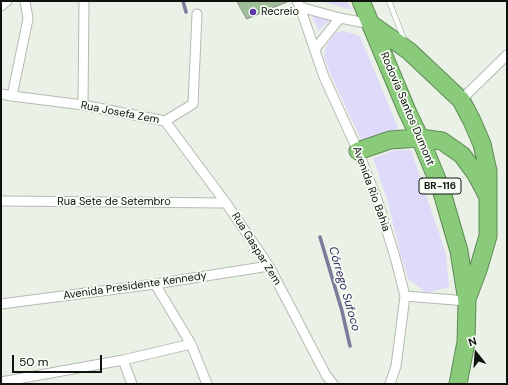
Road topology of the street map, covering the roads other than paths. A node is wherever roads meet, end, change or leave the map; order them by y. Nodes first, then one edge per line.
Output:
1 (6, 1) edge
2 (25, 1) edge
3 (84, 1) edge
4 (361, 1) edge
5 (389, 1) edge
6 (299, 4) edge
7 (1, 6) edge
8 (197, 14) dead end
9 (340, 18) junction
10 (371, 24) junction
11 (315, 49) junction
12 (409, 51) junction
13 (507, 55) edge
14 (1, 94) edge
15 (12, 96) junction
16 (461, 100) junction
17 (83, 105) junction
18 (166, 121) junction
19 (420, 138) junction
20 (358, 151) junction
21 (489, 199) junction
22 (1, 201) edge
23 (226, 203) junction
24 (269, 266) junction
25 (155, 284) junction
26 (405, 296) junction
27 (466, 301) junction
28 (1, 304) edge
29 (191, 344) junction
30 (123, 360) junction
31 (1, 382) edge
32 (132, 384) edge
33 (207, 384) edge
34 (333, 384) edge
35 (390, 384) edge
36 (458, 384) edge

1 - 7 street
2 - 15 street
3 - 17 street
4 - 10 highway, Rodovia Santos Dumont / BR-116
5 - 12 lane
6 - 9 street
6 - 11 street, Avenida Rio Bahia
8 - 18 street, Rua Josefa Zem
9 - 10 street
9 - 11 street
10 - 12 highway
10 - 19 highway, Rodovia Santos Dumont / BR-116
11 - 20 street, Avenida Rio Bahia
12 - 16 highway
13 - 16 street
14 - 15 street, Rua Josefa Zem
15 - 17 street, Rua Josefa Zem
16 - 21 highway
17 - 18 street, Rua Josefa Zem
18 - 23 street, Rua Gaspar Zem
19 - 20 highway
19 - 21 highway
19 - 27 highway, Rodovia Santos Dumont / BR-116
20 - 26 street, Avenida Rio Bahia
21 - 27 highway
22 - 23 street, Rua Sete de Setembro
23 - 24 street, Rua Gaspar Zem
24 - 25 street, Avenida Presidente Kennedy
24 - 34 street, Rua Gaspar Zem
25 - 28 street, Avenida Presidente Kennedy
25 - 29 street
26 - 27 street
26 - 35 street, Avenida Rio Bahia
27 - 36 highway, Rodovia Santos Dumont / BR-116
29 - 30 street
29 - 33 street
30 - 31 street
30 - 32 street

